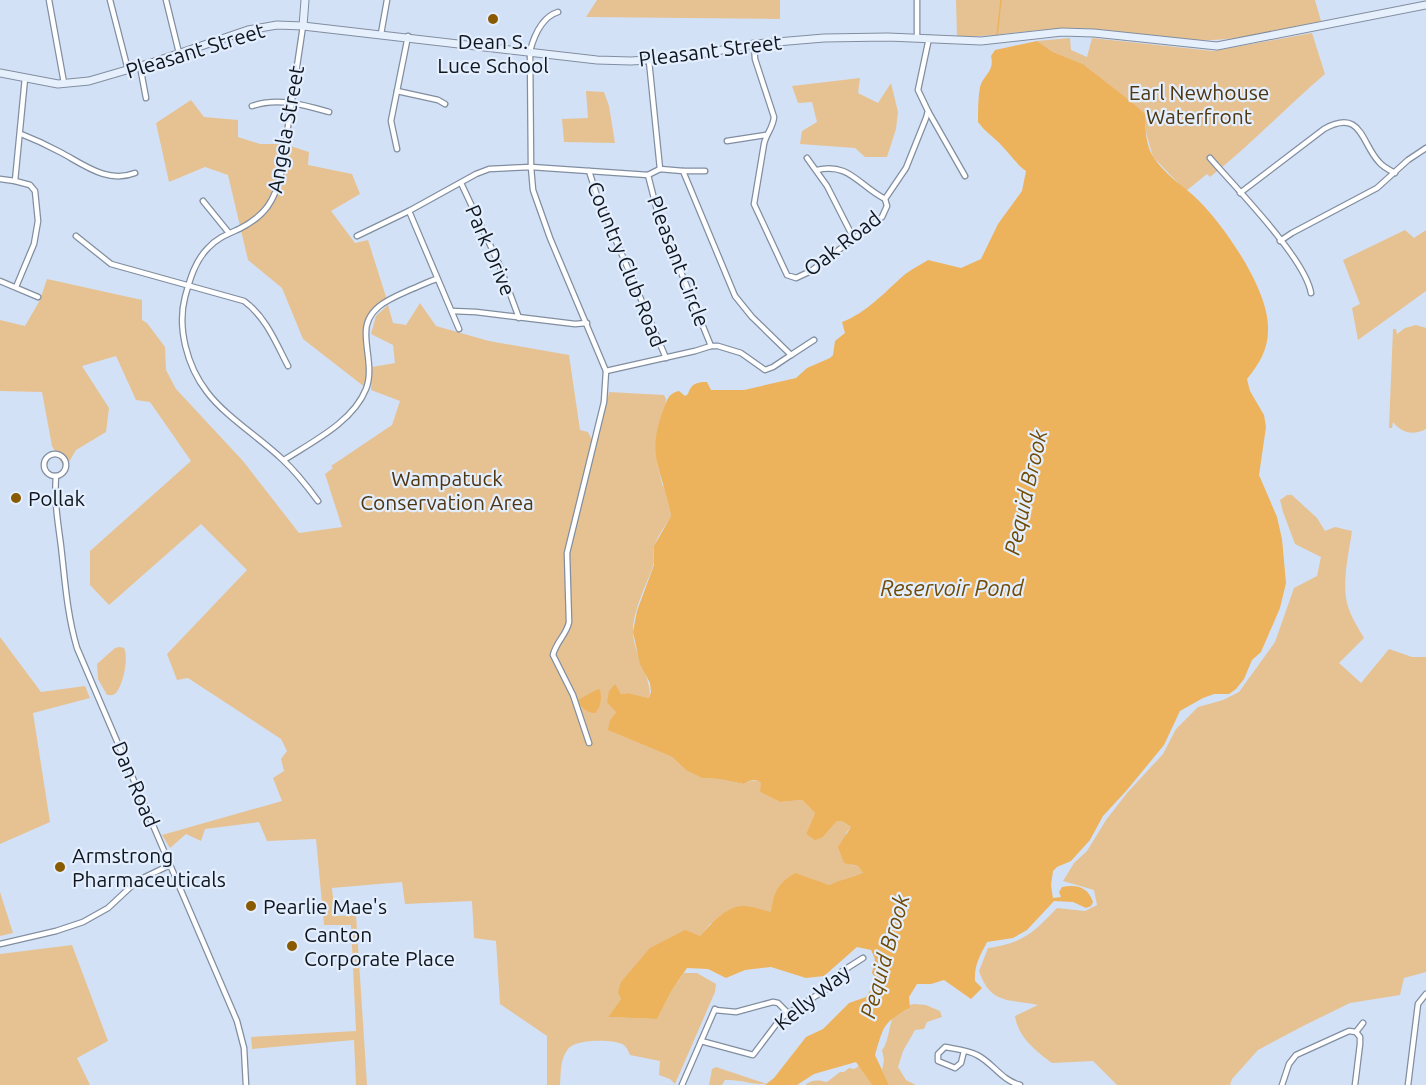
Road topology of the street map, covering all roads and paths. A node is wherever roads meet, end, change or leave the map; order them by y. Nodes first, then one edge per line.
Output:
1 (49, 0) edge
2 (110, 0) edge
3 (166, 0) edge
4 (305, 0) edge
5 (387, 0) edge
6 (917, 0) edge
7 (1426, 6) edge
8 (558, 12) dead end
9 (303, 26) junction
10 (381, 34) junction
11 (408, 36) junction
12 (917, 38) junction
13 (929, 38) junction
14 (754, 44) junction
15 (530, 51) junction
16 (179, 53) junction
17 (649, 61) junction
18 (140, 66) junction
19 (128, 70) junction
20 (0, 73) edge
21 (25, 78) junction
22 (64, 83) junction
23 (397, 91) junction
24 (146, 98) dead end
25 (290, 102) junction
26 (445, 104) dead end
27 (252, 106) dead end
28 (928, 111) junction
29 (329, 112) dead end
30 (21, 134) junction
31 (766, 135) junction
32 (727, 141) dead end
33 (1426, 148) edge
34 (397, 150) dead end
35 (807, 158) dead end
36 (1210, 158) dead end
37 (531, 167) junction
38 (660, 169) junction
39 (817, 170) junction
40 (589, 171) junction
41 (683, 171) junction
42 (705, 171) dead end
43 (135, 172) dead end
44 (1395, 173) junction
45 (648, 175) junction
46 (965, 176) dead end
47 (0, 179) edge
48 (15, 181) junction
49 (461, 183) junction
50 (1240, 193) junction
51 (885, 199) junction
52 (203, 201) dead end
53 (409, 211) junction
54 (229, 233) junction
55 (76, 236) dead end
56 (357, 236) dead end
57 (854, 239) junction
58 (1280, 241) junction
59 (437, 279) junction
60 (0, 281) edge
61 (188, 286) junction
62 (16, 287) junction
63 (1311, 292) dead end
64 (38, 297) dead end
65 (452, 311) junction
66 (519, 318) junction
67 (587, 323) junction
68 (459, 329) dead end
69 (814, 340) dead end
70 (711, 346) junction
71 (791, 355) junction
72 (666, 358) junction
73 (288, 366) dead end
74 (606, 371) junction
75 (284, 460) junction
76 (56, 476) junction
77 (318, 501) dead end
78 (589, 743) dead end
79 (170, 865) junction
80 (0, 944) edge
81 (863, 958) dead end
82 (1426, 994) edge
83 (788, 1012) junction
84 (1363, 1023) dead end
85 (1356, 1032) junction
86 (701, 1041) junction
87 (964, 1051) junction
88 (246, 1085) edge
89 (682, 1085) edge
90 (1020, 1085) edge
91 (1282, 1085) edge
92 (1355, 1085) edge
93 (1408, 1085) edge

1 - 22 street
2 - 19 street
3 - 16 street
4 - 9 main road
5 - 10 street
6 - 12 street
7 - 13 main road, Pleasant Street
8 - 15 street
9 - 10 main road, Pleasant Street
9 - 16 main road, Pleasant Street
9 - 25 street, Angela Street
10 - 11 main road, Pleasant Street
11 - 15 main road, Pleasant Street
11 - 23 street
12 - 13 main road, Pleasant Street
12 - 14 main road, Pleasant Street
13 - 28 street
14 - 17 main road, Pleasant Street
14 - 31 street, Oak Road
15 - 17 main road, Pleasant Street
15 - 37 street
16 - 18 main road, Pleasant Street
17 - 38 street, Pleasant Circle
18 - 19 main road, Pleasant Street
18 - 24 street
19 - 22 main road, Pleasant Street
20 - 21 main road, Pleasant Street
21 - 22 main road, Pleasant Street
21 - 30 street
23 - 26 street
23 - 34 street
25 - 27 street
25 - 29 street
25 - 54 street, Angela Street
28 - 46 street
28 - 51 street, Oak Road
30 - 43 street
30 - 48 street
31 - 32 street
31 - 57 street, Oak Road
33 - 44 street
35 - 39 street
36 - 50 street
37 - 40 street, Pleasant Circle
37 - 49 street, Pleasant Circle
37 - 67 street
38 - 41 street, Pleasant Circle
38 - 45 street, Pleasant Circle
39 - 51 street
39 - 57 street
40 - 45 street, Pleasant Circle
40 - 72 street, Country Club Road
41 - 42 street, Pleasant Circle
41 - 71 street, Pleasant Circle
44 - 50 street
44 - 58 street
45 - 70 street, Pleasant Circle
47 - 48 street
48 - 62 street
49 - 53 street, Pleasant Circle
49 - 66 street, Park Drive
50 - 58 street
51 - 57 street, Oak Road
52 - 54 street
53 - 56 street, Pleasant Circle
53 - 59 street
54 - 61 street, Angela Street
55 - 61 street
58 - 63 street
59 - 65 street
59 - 75 street
60 - 62 street
61 - 73 street
61 - 75 street, Angela Street
62 - 64 street
65 - 66 street
65 - 68 street
66 - 67 street
67 - 74 street
69 - 71 street, Pleasant Circle
70 - 71 street, Pleasant Circle
70 - 72 street, Pleasant Circle
72 - 74 street, Pleasant Circle
74 - 78 street
75 - 77 street, Angela Street
76 - 76 street, Dan Road
76 - 79 street, Dan Road
79 - 80 street
79 - 88 street, Dan Road
81 - 83 street, Kelly Way
82 - 93 street
83 - 86 street, Kelly Way
83 - 86 street
84 - 85 street
85 - 91 street
85 - 92 street
86 - 89 street
87 - 87 street
87 - 90 street

